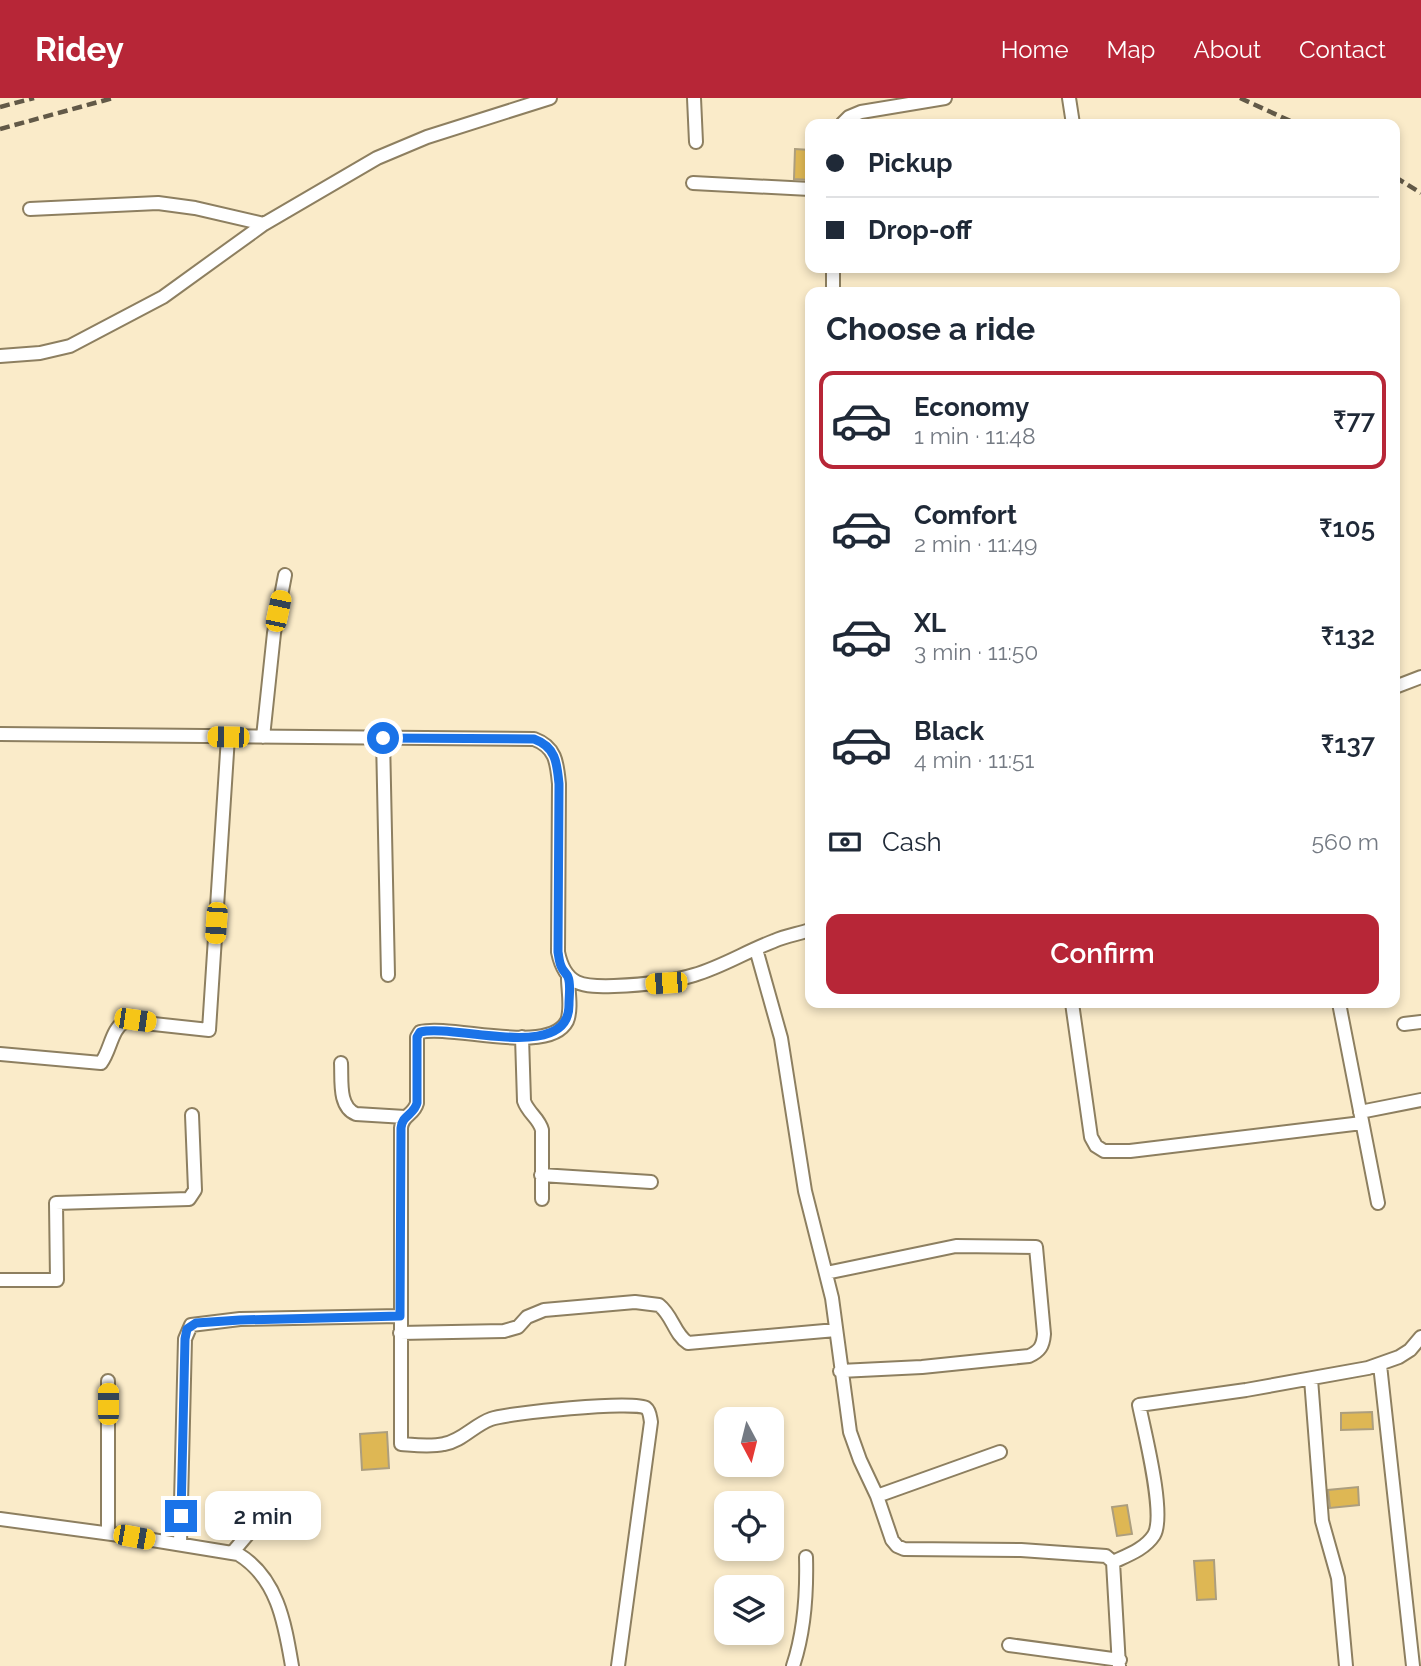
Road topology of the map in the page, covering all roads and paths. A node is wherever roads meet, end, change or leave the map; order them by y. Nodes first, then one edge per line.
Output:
1 (550, 98) edge
2 (694, 98) edge
3 (945, 98) edge
4 (1069, 98) edge
5 (847, 119) edge
6 (1072, 119) edge
7 (696, 142) dead end
8 (693, 183) dead end
9 (805, 189) edge
10 (30, 209) dead end
11 (264, 224) junction
12 (0, 356) edge
13 (285, 575) dead end
14 (1421, 677) edge
15 (1400, 685) edge
16 (0, 734) edge
17 (228, 737) junction
18 (263, 737) junction
19 (383, 738) junction
20 (805, 932) edge
21 (756, 949) junction
22 (388, 975) dead end
23 (568, 978) junction
24 (1073, 1008) edge
25 (1340, 1008) edge
26 (1421, 1022) edge
27 (1404, 1024) dead end
28 (522, 1037) junction
29 (0, 1054) edge
30 (341, 1063) dead end
31 (1421, 1100) edge
32 (192, 1115) dead end
33 (405, 1117) junction
34 (1361, 1117) junction
35 (541, 1175) junction
36 (651, 1182) dead end
37 (542, 1199) dead end
38 (1378, 1203) dead end
39 (826, 1273) junction
40 (0, 1280) edge
41 (400, 1316) junction
42 (836, 1330) junction
43 (400, 1332) junction
44 (1421, 1336) edge
45 (1380, 1365) junction
46 (840, 1371) junction
47 (1311, 1379) junction
48 (108, 1381) dead end
49 (1000, 1452) dead end
50 (877, 1496) junction
51 (273, 1511) dead end
52 (0, 1519) edge
53 (108, 1533) junction
54 (180, 1544) junction
55 (232, 1553) junction
56 (806, 1557) dead end
57 (1113, 1562) junction
58 (1009, 1645) dead end
59 (1120, 1663) edge
60 (292, 1666) edge
61 (618, 1666) edge
62 (793, 1666) edge
63 (1346, 1666) edge
64 (1413, 1666) edge

1 - 11 street
2 - 7 street
3 - 5 street
4 - 6 street
8 - 9 street
10 - 11 street
11 - 12 street
13 - 18 street
14 - 15 street
16 - 17 street
17 - 18 street
17 - 29 street
18 - 19 street
19 - 22 street
19 - 23 street
20 - 21 street
21 - 23 street
21 - 39 street
23 - 28 street
24 - 34 street
25 - 34 street
26 - 27 street
28 - 33 street
28 - 35 street
30 - 33 street
31 - 34 street
32 - 40 street
33 - 41 street
34 - 38 street
35 - 36 street
35 - 37 street
39 - 42 street
39 - 46 street
41 - 43 street
41 - 54 street
42 - 43 street
42 - 46 street
43 - 61 street
44 - 45 street
45 - 47 street
45 - 64 street
46 - 50 street
47 - 57 street
47 - 63 street
48 - 53 street
49 - 50 street
50 - 57 street
51 - 55 street
52 - 53 street
53 - 54 street
54 - 55 street
55 - 60 street
56 - 62 street
57 - 59 street
58 - 59 street

